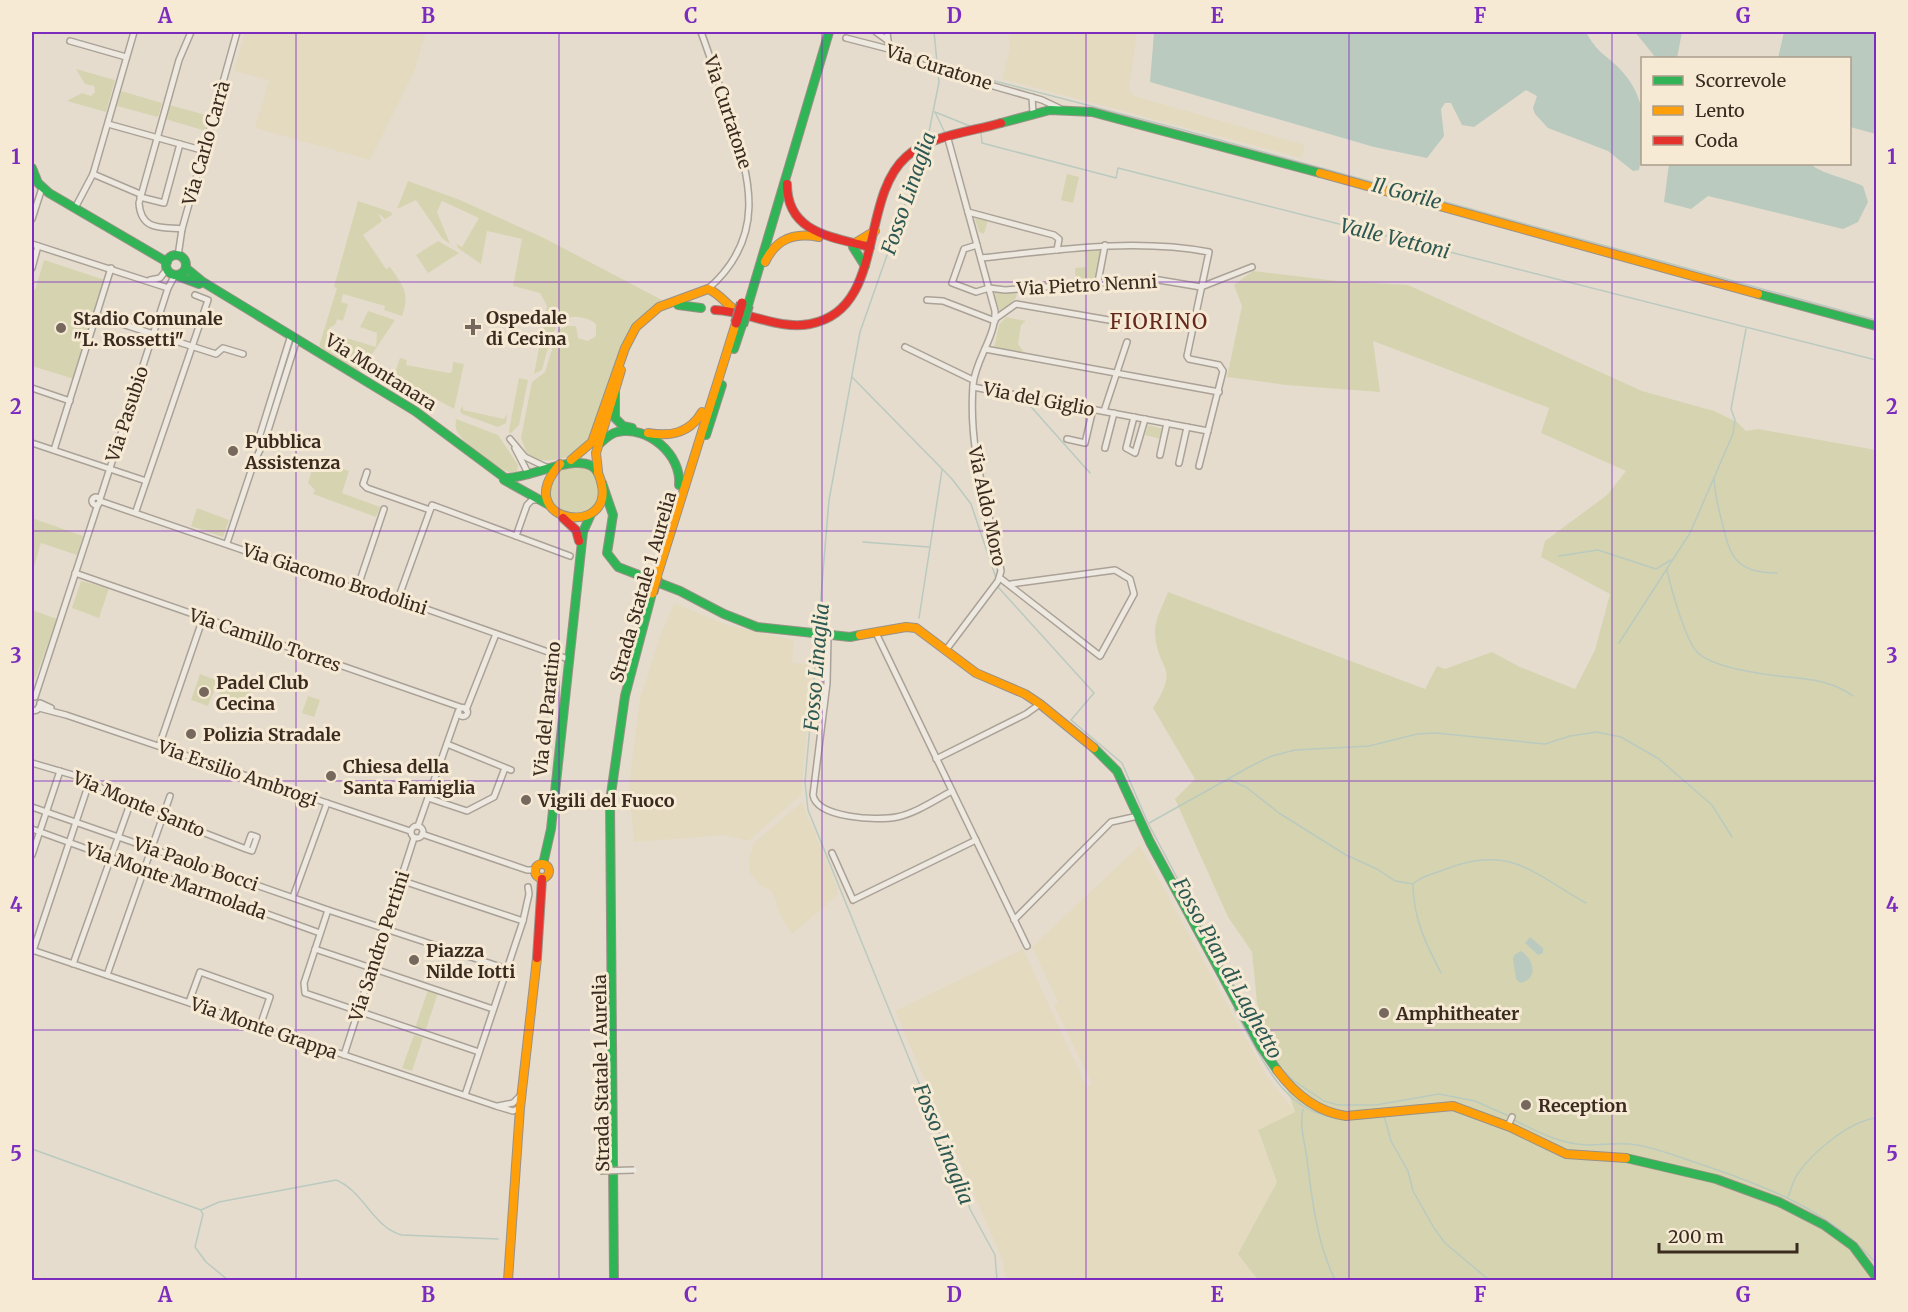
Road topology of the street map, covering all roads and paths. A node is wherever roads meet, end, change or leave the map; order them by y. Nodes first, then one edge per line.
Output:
1 (134, 32) edge
2 (191, 32) edge
3 (237, 32) edge
4 (701, 32) edge
5 (823, 32) edge
6 (829, 32) edge
7 (876, 32) edge
8 (887, 32) edge
9 (846, 38) dead end
10 (887, 40) junction
11 (70, 41) dead end
12 (889, 49) junction
13 (126, 57) junction
14 (1032, 96) junction
15 (1059, 108) junction
16 (1033, 113) junction
17 (108, 124) junction
18 (156, 138) junction
19 (948, 139) junction
20 (180, 144) junction
21 (206, 151) junction
22 (789, 162) junction
23 (32, 168) edge
24 (93, 174) junction
25 (42, 188) junction
26 (140, 196) junction
27 (75, 208) junction
28 (968, 212) junction
29 (32, 219) edge
30 (182, 229) junction
31 (875, 231) junction
32 (32, 244) edge
33 (854, 245) junction
34 (977, 245) junction
35 (1105, 245) junction
36 (38, 246) junction
37 (869, 250) junction
38 (1057, 250) junction
39 (178, 256) junction
40 (981, 258) junction
41 (864, 266) junction
42 (1252, 267) dead end
43 (32, 268) edge
44 (111, 268) junction
45 (170, 268) junction
46 (186, 268) junction
47 (758, 271) junction
48 (148, 280) junction
49 (1098, 282) junction
50 (1201, 287) junction
51 (168, 288) junction
52 (989, 288) junction
53 (704, 292) junction
54 (195, 295) dead end
55 (720, 299) junction
56 (927, 300) dead end
57 (742, 307) junction
58 (246, 308) junction
59 (701, 308) junction
60 (715, 310) junction
61 (97, 316) junction
62 (995, 320) junction
63 (1124, 323) dead end
64 (739, 324) junction
65 (1876, 326) edge
66 (153, 334) junction
67 (294, 337) junction
68 (1126, 342) dead end
69 (192, 346) junction
70 (905, 348) dead end
71 (985, 349) junction
72 (243, 354) dead end
73 (1115, 375) junction
74 (973, 384) junction
75 (32, 388) edge
76 (615, 391) junction
77 (1219, 392) junction
78 (70, 401) junction
79 (708, 406) junction
80 (1093, 409) junction
81 (1104, 411) junction
82 (1114, 413) junction
83 (1134, 417) junction
84 (1145, 419) junction
85 (1167, 423) junction
86 (1187, 427) junction
87 (1208, 431) junction
88 (1067, 439) dead end
89 (32, 442) edge
90 (598, 446) junction
91 (1105, 448) dead end
92 (54, 450) junction
93 (1160, 455) dead end
94 (564, 463) junction
95 (1179, 463) dead end
96 (1199, 466) dead end
97 (109, 468) junction
98 (549, 469) junction
99 (494, 470) junction
100 (367, 472) dead end
101 (598, 473) junction
102 (529, 475) junction
103 (146, 481) junction
104 (602, 483) junction
105 (521, 490) junction
106 (537, 500) junction
107 (97, 501) junction
108 (527, 505) junction
109 (549, 505) junction
110 (431, 508) junction
111 (384, 509) dead end
112 (594, 510) junction
113 (136, 511) junction
114 (676, 511) junction
115 (613, 514) junction
116 (562, 517) junction
117 (516, 536) junction
118 (227, 543) junction
119 (575, 557) junction
120 (75, 573) junction
121 (660, 577) junction
122 (1000, 578) junction
123 (1011, 584) junction
124 (357, 589) junction
125 (654, 594) junction
126 (398, 599) junction
127 (203, 618) junction
128 (876, 633) junction
129 (496, 634) junction
130 (822, 636) junction
131 (946, 650) junction
132 (568, 659) junction
133 (33, 697) edge
134 (1040, 704) junction
135 (40, 706) junction
136 (461, 710) junction
137 (32, 711) edge
138 (447, 744) junction
139 (159, 746) junction
140 (936, 759) junction
141 (32, 763) edge
142 (505, 768) junction
143 (60, 771) junction
144 (512, 771) dead end
145 (90, 780) junction
146 (952, 791) junction
147 (171, 796) dead end
148 (428, 798) junction
149 (327, 803) junction
150 (130, 804) junction
151 (32, 807) edge
152 (46, 812) junction
153 (1138, 816) junction
154 (163, 817) junction
155 (76, 822) junction
156 (418, 826) junction
157 (32, 829) edge
158 (411, 831) junction
159 (39, 832) junction
160 (422, 834) junction
161 (118, 836) junction
162 (414, 838) junction
163 (976, 840) junction
164 (69, 843) junction
165 (153, 849) junction
166 (246, 849) dead end
167 (832, 853) dead end
168 (32, 855) edge
169 (109, 857) junction
170 (543, 864) junction
171 (145, 870) junction
172 (535, 870) junction
173 (542, 879) junction
174 (400, 880) junction
175 (528, 887) dead end
176 (293, 897) junction
177 (328, 910) junction
178 (1014, 920) junction
179 (523, 921) junction
180 (384, 928) junction
181 (320, 933) junction
182 (1027, 946) dead end
183 (315, 949) junction
184 (32, 951) edge
185 (74, 964) junction
186 (372, 968) junction
187 (507, 969) junction
188 (107, 975) junction
189 (189, 1002) junction
190 (493, 1009) junction
191 (358, 1012) junction
192 (260, 1026) junction
193 (479, 1052) junction
194 (344, 1055) junction
195 (522, 1094) junction
196 (465, 1095) junction
197 (507, 1107) junction
198 (520, 1108) junction
199 (519, 1124) junction
200 (634, 1170) dead end
201 (600, 1171) dead end
202 (1876, 1277) edge
203 (508, 1281) edge
204 (614, 1281) edge
205 (620, 1281) edge

1 - 13 street
2 - 18 street
3 - 21 street, Via Carlo Carrà
4 - 53 street, Via Curtatone
5 - 57 main road, Strada Statale 1 Aurelia
6 - 22 main road, Strada Statale 1 Aurelia
7 - 10 street
8 - 10 street
9 - 12 street, Via Curatone
10 - 12 street
11 - 13 street
12 - 14 street, Via Curatone
13 - 17 street
14 - 15 street, Via Curatone
14 - 16 street
15 - 16 main road
15 - 65 main road
16 - 19 main road
17 - 18 street
17 - 24 street
18 - 20 street
18 - 26 street
19 - 28 street
19 - 31 main road
20 - 21 street
20 - 26 street
21 - 30 street, Via Carlo Carrà
22 - 33 main road
22 - 47 main road, Strada Statale 1 Aurelia
23 - 25 main road
24 - 26 street
24 - 27 street
25 - 27 main road, Via Montanara
25 - 29 street
26 - 30 street
27 - 45 main road, Via Montanara
28 - 34 street
28 - 38 street
30 - 39 street, Via Carlo Carrà
31 - 33 main road
31 - 37 main road
32 - 36 street
33 - 37 main road
33 - 41 main road
33 - 47 main road
34 - 40 street
34 - 52 street, Via Pietro Nenni
35 - 38 street
35 - 49 street
35 - 50 street
36 - 43 street
36 - 44 street
37 - 41 main road
38 - 40 street
39 - 45 main road
39 - 46 main road
40 - 52 street
41 - 57 main road
42 - 50 street
44 - 48 street
44 - 61 street
45 - 46 main road
45 - 48 street
45 - 51 street, Via Pasubio
45 - 58 main road, Via Montanara
46 - 58 main road, Via Montanara
47 - 57 main road, Strada Statale 1 Aurelia
48 - 51 street
49 - 50 street, Via Pietro Nenni
49 - 52 street, Via Pietro Nenni
50 - 77 street
51 - 66 street, Via Pasubio
52 - 62 street
53 - 55 main road
53 - 59 main road
53 - 94 main road
54 - 69 street
55 - 57 main road
55 - 60 main road
56 - 62 street
57 - 60 main road
57 - 64 main road, Strada Statale 1 Aurelia, bridge
58 - 67 main road, Via Montanara
59 - 60 main road
59 - 76 main road
61 - 66 street
61 - 78 street
62 - 63 street
62 - 71 street, Via Aldo Moro
64 - 79 main road, Strada Statale 1 Aurelia
64 - 121 main road, Strada Statale 1 Aurelia
66 - 69 street
66 - 97 street, Via Pasubio
67 - 99 main road, Via Montanara
67 - 118 street
68 - 73 street
69 - 72 street
69 - 103 street
70 - 74 street, Via del Giglio
71 - 73 street
71 - 74 street, Via Aldo Moro
73 - 77 street
73 - 81 street
74 - 80 street, Via del Giglio
74 - 122 street, Via Aldo Moro
75 - 78 street
76 - 79 main road
76 - 90 main road
77 - 87 street
78 - 92 street
79 - 114 main road, Strada Statale 1 Aurelia
80 - 81 street, Via del Giglio
80 - 88 street
81 - 82 street, Via del Giglio
82 - 83 street, Via del Giglio
82 - 91 street
83 - 84 street, Via del Giglio
83 - 84 street
84 - 85 street, Via del Giglio
85 - 86 street, Via del Giglio
85 - 93 street
86 - 87 street, Via del Giglio
86 - 95 street
87 - 96 street
89 - 92 street
90 - 101 main road
90 - 114 main road
92 - 97 street
94 - 98 main road
94 - 101 main road
94 - 109 main road
97 - 103 street
97 - 107 street, Via Pasubio
98 - 102 main road
98 - 102 street
99 - 102 main road
99 - 105 main road, Via Montanara
100 - 110 street
101 - 104 main road
103 - 113 street
104 - 112 main road
104 - 115 main road
105 - 106 main road, Via Montanara
105 - 108 street
106 - 108 street
106 - 109 main road, Via Montanara
107 - 113 street, Via Giacomo Brodolini
107 - 120 street, Via Pasubio
108 - 117 street
109 - 116 main road
110 - 117 street
110 - 126 street
111 - 124 street
112 - 115 main road
112 - 116 main road
112 - 119 main road, Via del Paratino
113 - 118 street, Via Giacomo Brodolini
114 - 121 main road, Strada Statale 1 Aurelia
115 - 130 main road
116 - 119 main road
117 - 119 street
118 - 124 street, Via Giacomo Brodolini
119 - 132 main road, Via del Paratino
120 - 127 street, Via Camillo Torres
120 - 133 street, Via Pasubio
121 - 125 main road, Strada Statale 1 Aurelia, bridge
122 - 123 street
122 - 131 street, Via Aldo Moro
123 - 123 street
124 - 126 street, Via Giacomo Brodolini
125 - 204 main road, Strada Statale 1 Aurelia
125 - 205 main road, Strada Statale 1 Aurelia
126 - 129 street, Via Giacomo Brodolini
127 - 136 street, Via Camillo Torres
127 - 139 street
128 - 130 main road
128 - 131 main road
128 - 140 street
129 - 132 street, Via Giacomo Brodolini
129 - 136 street
130 - 146 street
131 - 134 main road
132 - 170 main road, Via del Paratino
133 - 135 street
134 - 140 street
134 - 153 main road
135 - 137 street
135 - 139 street, Via Ersilio Ambrogi
136 - 138 street
138 - 142 street
138 - 148 street
139 - 149 street, Via Ersilio Ambrogi
140 - 146 street
141 - 143 street, Via Monte Santo
142 - 144 street
142 - 148 street
143 - 145 street, Via Monte Santo
143 - 152 street
145 - 150 street, Via Monte Santo
145 - 155 street
146 - 163 street
147 - 154 street
148 - 156 street
149 - 158 street, Via Ersilio Ambrogi
149 - 176 street
150 - 154 street, Via Monte Santo
150 - 161 street
151 - 152 street, Via Paolo Bocci
152 - 155 street, Via Paolo Bocci
152 - 159 street
153 - 178 street
153 - 202 main road
154 - 165 street
154 - 166 street, Via Monte Santo
155 - 161 street, Via Paolo Bocci
155 - 164 street
156 - 158 street
156 - 160 street
157 - 159 street, Via Monte Marmolada
158 - 162 street
159 - 164 street, Via Monte Marmolada
159 - 168 street
160 - 162 street
160 - 172 street
161 - 165 street, Via Paolo Bocci
161 - 169 street
162 - 174 street, Via Sandro Pertini
163 - 167 street
163 - 178 street
164 - 169 street, Via Monte Marmolada
164 - 184 street
165 - 171 street
165 - 176 street, Via Paolo Bocci
169 - 171 street, Via Monte Marmolada
169 - 185 street
170 - 172 main road
170 - 173 main road
171 - 181 street, Via Monte Marmolada
171 - 188 street
172 - 173 main road
173 - 195 main road
174 - 179 street
174 - 180 street, Via Sandro Pertini
175 - 179 street
176 - 177 street, Via Paolo Bocci
177 - 180 street, Via Paolo Bocci
177 - 181 street
178 - 182 street
179 - 187 street
180 - 186 street, Via Sandro Pertini
180 - 187 street, Via Paolo Bocci
181 - 183 street
183 - 186 street
183 - 191 street
184 - 185 street, Via Monte Grappa
185 - 188 street, Via Monte Grappa
186 - 190 street
186 - 191 street, Via Sandro Pertini
187 - 190 street
188 - 189 street, Via Monte Grappa
189 - 192 street, Via Monte Grappa
189 - 192 street
190 - 193 street
191 - 193 street
191 - 194 street, Via Sandro Pertini
192 - 194 street, Via Monte Grappa
193 - 196 street
194 - 196 street, Via Monte Grappa
195 - 197 street
195 - 198 main road
196 - 197 street, Via Monte Grappa
197 - 198 street, Via Monte Grappa
197 - 199 street, Via Monte Grappa
198 - 199 main road
199 - 203 main road
200 - 201 street, bridge

